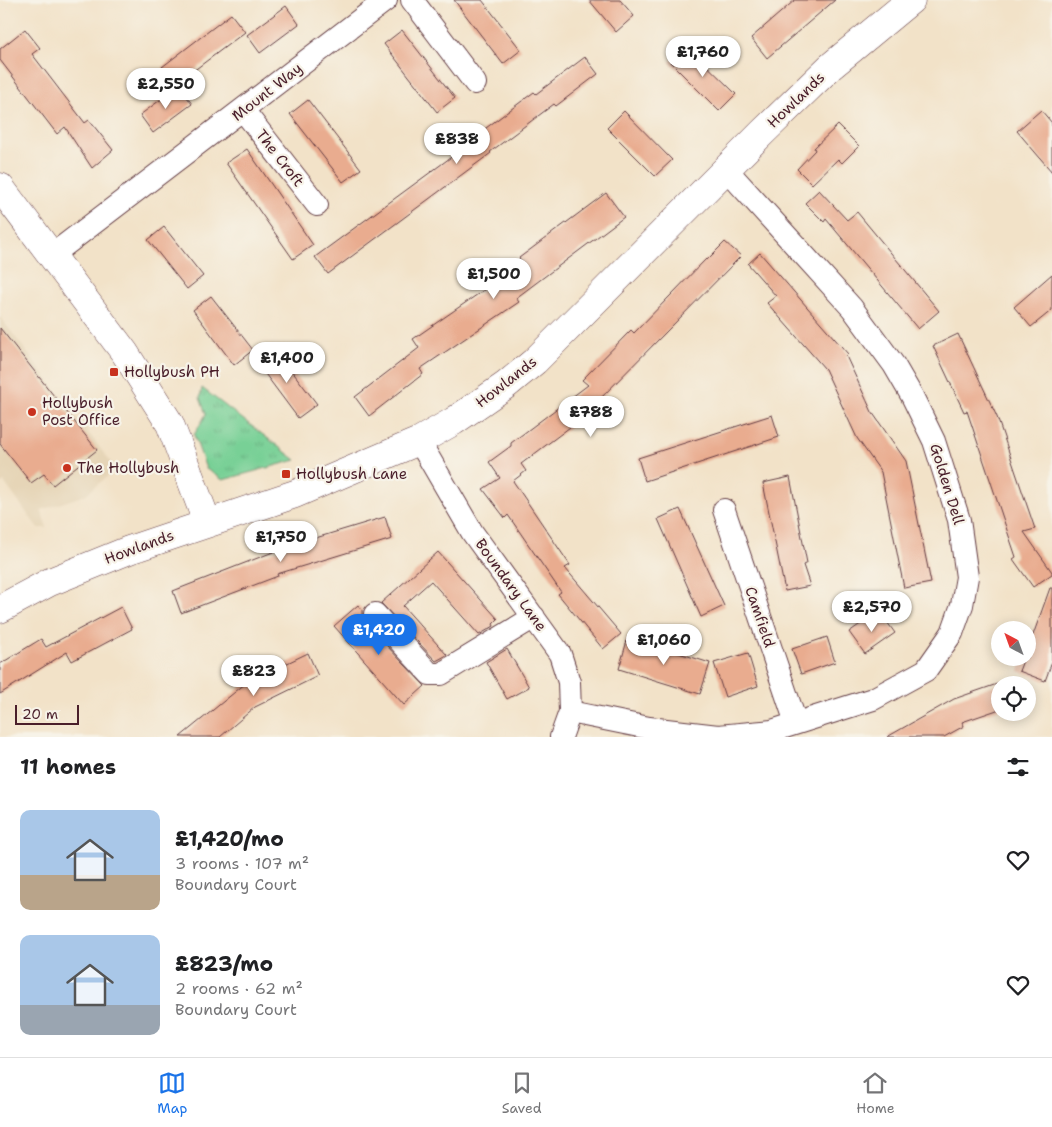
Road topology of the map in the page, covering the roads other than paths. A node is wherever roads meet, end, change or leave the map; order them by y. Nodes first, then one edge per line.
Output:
1 (386, 0) edge
2 (412, 0) edge
3 (911, 0) edge
4 (475, 83) dead end
5 (243, 110) junction
6 (726, 169) junction
7 (0, 186) edge
8 (317, 205) dead end
9 (52, 255) junction
10 (419, 442) junction
11 (724, 510) dead end
12 (207, 522) junction
13 (0, 609) edge
14 (375, 614) dead end
15 (534, 617) junction
16 (570, 712) junction
17 (796, 724) junction
18 (561, 737) edge

1 - 5 street, Mount Way
2 - 4 street
3 - 6 street, Howlands
5 - 8 street, The Croft
5 - 9 street, Mount Way
6 - 10 street, Howlands
6 - 17 street, Golden Dell
7 - 9 street
9 - 12 street
10 - 12 street, Howlands
10 - 15 street, Boundary Lane
11 - 17 street, Camfield
12 - 13 street, Howlands
14 - 15 street
15 - 16 street, Boundary Lane
16 - 17 street, Golden Dell
16 - 18 street, Boundary Lane

